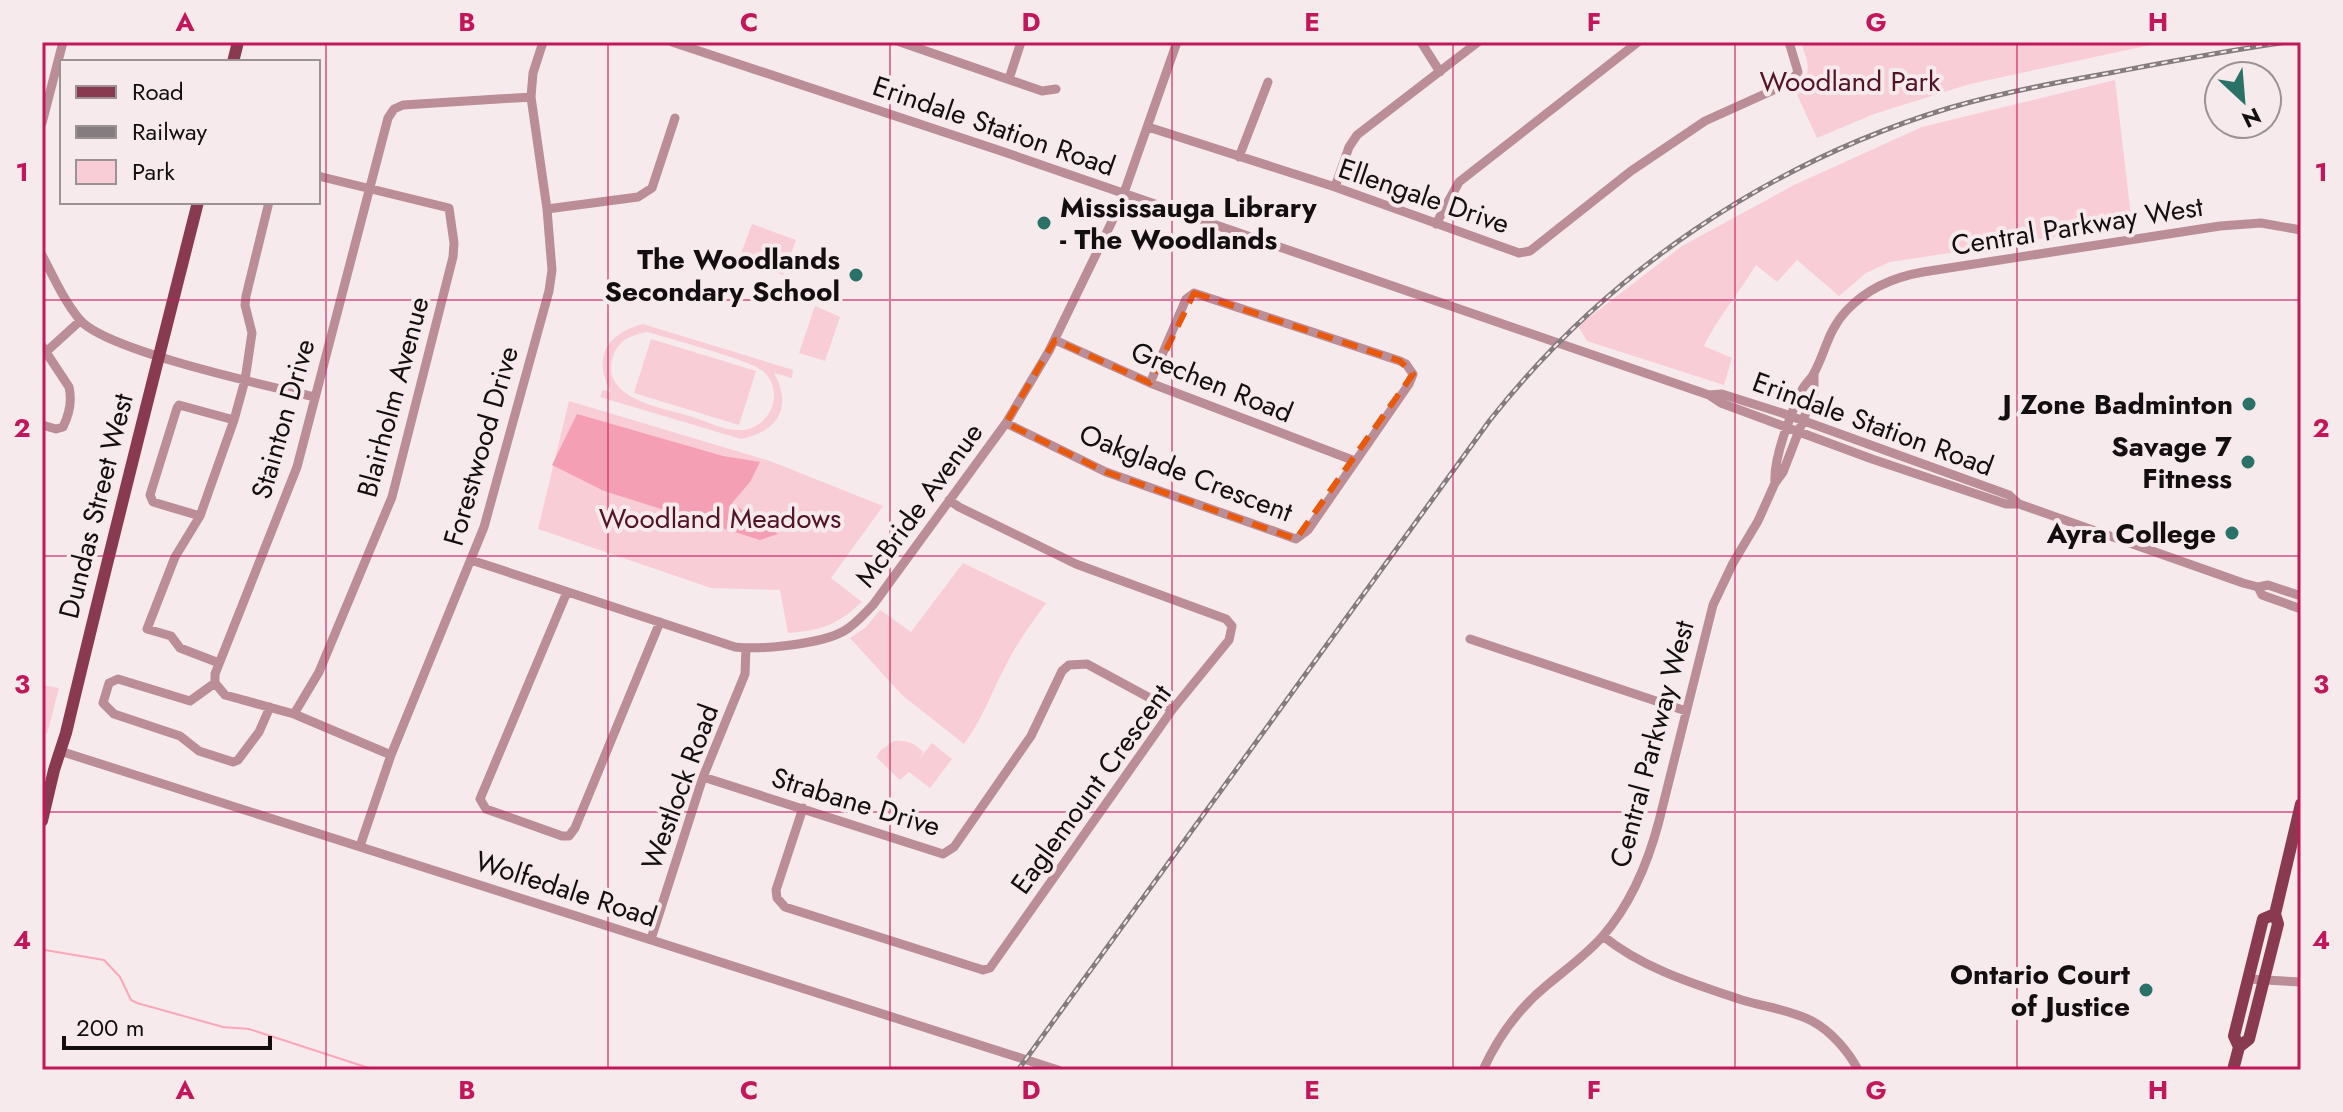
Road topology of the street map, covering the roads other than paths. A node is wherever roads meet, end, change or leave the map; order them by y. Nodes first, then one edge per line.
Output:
1 (63, 42) edge
2 (543, 42) edge
3 (672, 42) edge
4 (900, 42) edge
5 (1021, 42) edge
6 (1177, 42) edge
7 (1421, 42) edge
8 (1478, 42) edge
9 (1638, 42) edge
10 (1789, 42) edge
11 (1440, 72) junction
12 (1009, 79) junction
13 (1268, 82) dead end
14 (1056, 89) dead end
15 (531, 97) junction
16 (675, 118) dead end
17 (42, 123) edge
18 (1148, 127) junction
19 (1239, 157) junction
20 (320, 176) edge
21 (369, 187) junction
22 (1335, 187) junction
23 (1124, 194) junction
24 (197, 204) edge
25 (269, 204) edge
26 (547, 209) junction
27 (1436, 224) junction
28 (2301, 230) edge
29 (42, 255) edge
30 (80, 321) junction
31 (1055, 340) junction
32 (44, 349) edge
33 (159, 355) junction
34 (245, 380) junction
35 (1150, 383) junction
36 (1709, 395) junction
37 (315, 397) junction
38 (1798, 419) junction
39 (234, 420) junction
40 (1006, 423) junction
41 (42, 425) edge
42 (1793, 430) junction
43 (1355, 461) junction
44 (949, 500) junction
45 (2019, 504) junction
46 (200, 516) junction
47 (471, 560) junction
48 (2258, 587) junction
49 (567, 592) junction
50 (2301, 596) edge
51 (2301, 609) edge
52 (660, 622) junction
53 (1470, 639) dead end
54 (746, 648) junction
55 (219, 663) junction
56 (215, 683) junction
57 (270, 707) junction
58 (1172, 710) junction
59 (1686, 711) junction
60 (294, 714) junction
61 (60, 751) junction
62 (391, 755) junction
63 (703, 777) junction
64 (2301, 804) edge
65 (803, 808) junction
66 (42, 821) edge
67 (360, 846) junction
68 (2275, 914) junction
69 (1603, 936) junction
70 (651, 939) junction
71 (2248, 979) junction
72 (2264, 980) junction
73 (2301, 982) edge
74 (2239, 1047) junction
75 (1058, 1070) edge
76 (1483, 1070) edge
77 (1858, 1070) edge
78 (2233, 1070) edge

1 - 17 street
2 - 15 street, Forestwood Drive
3 - 23 street, Erindale Station Road
4 - 12 street
5 - 12 street
6 - 18 street, McBride Avenue
7 - 11 street
8 - 11 street
9 - 27 street
10 - 27 street, Ellengale Drive
11 - 22 street
12 - 14 street
13 - 19 street
15 - 21 street, Stainton Drive
15 - 26 street, Forestwood Drive
16 - 26 street
18 - 19 street, Ellengale Drive
18 - 23 street, McBride Avenue
19 - 22 street, Ellengale Drive
20 - 21 street, Blairholm Avenue
21 - 37 street, Stainton Drive
21 - 60 street, Blairholm Avenue
22 - 27 street, Ellengale Drive
23 - 31 street, McBride Avenue
23 - 36 street, Erindale Station Road
24 - 33 main road, Dundas Street West
25 - 34 street
26 - 47 street, Forestwood Drive
28 - 38 street, Central Parkway West
29 - 30 street
30 - 32 street
30 - 33 street
31 - 35 street, Grechen Road
31 - 40 street, McBride Avenue
32 - 41 street
33 - 34 street
33 - 61 main road, Dundas Street West
34 - 37 street
34 - 39 street
35 - 43 street, Grechen Road
35 - 43 street, Oakglade Crescent
36 - 38 street, Erindale Station Road
36 - 42 street, Erindale Station Road
37 - 55 street, Stainton Drive
38 - 42 street, Central Parkway West
38 - 45 street, Erindale Station Road
39 - 46 street
39 - 46 street
40 - 43 street, Oakglade Crescent
40 - 44 street, McBride Avenue
42 - 45 street, Erindale Station Road
42 - 59 street, Central Parkway West
44 - 54 street, McBride Avenue
44 - 58 street, Eaglemount Crescent
45 - 48 street, Erindale Station Road
46 - 55 street
47 - 49 street, McBride Avenue
47 - 62 street, Forestwood Drive
48 - 50 street, Erindale Station Road
48 - 51 street, Erindale Station Road
49 - 52 street, McBride Avenue
49 - 52 street
52 - 54 street, McBride Avenue
53 - 59 street
54 - 63 street, Westlock Road
55 - 56 street, Stainton Drive
56 - 57 street
56 - 57 street
57 - 60 street
58 - 65 street, Strabane Drive
58 - 65 street, Eaglemount Crescent
59 - 69 street, Central Parkway West
60 - 62 street
61 - 66 main road, Dundas Street West
61 - 67 street, Wolfedale Road
62 - 67 street, Forestwood Drive
63 - 65 street, Strabane Drive
63 - 70 street, Westlock Road
64 - 68 main road
67 - 70 street, Wolfedale Road
68 - 71 main road
68 - 72 main road
69 - 76 street, Central Parkway West
69 - 77 street
70 - 75 street, Wolfedale Road
71 - 72 street
71 - 74 main road
72 - 73 street
72 - 74 main road
74 - 78 main road

